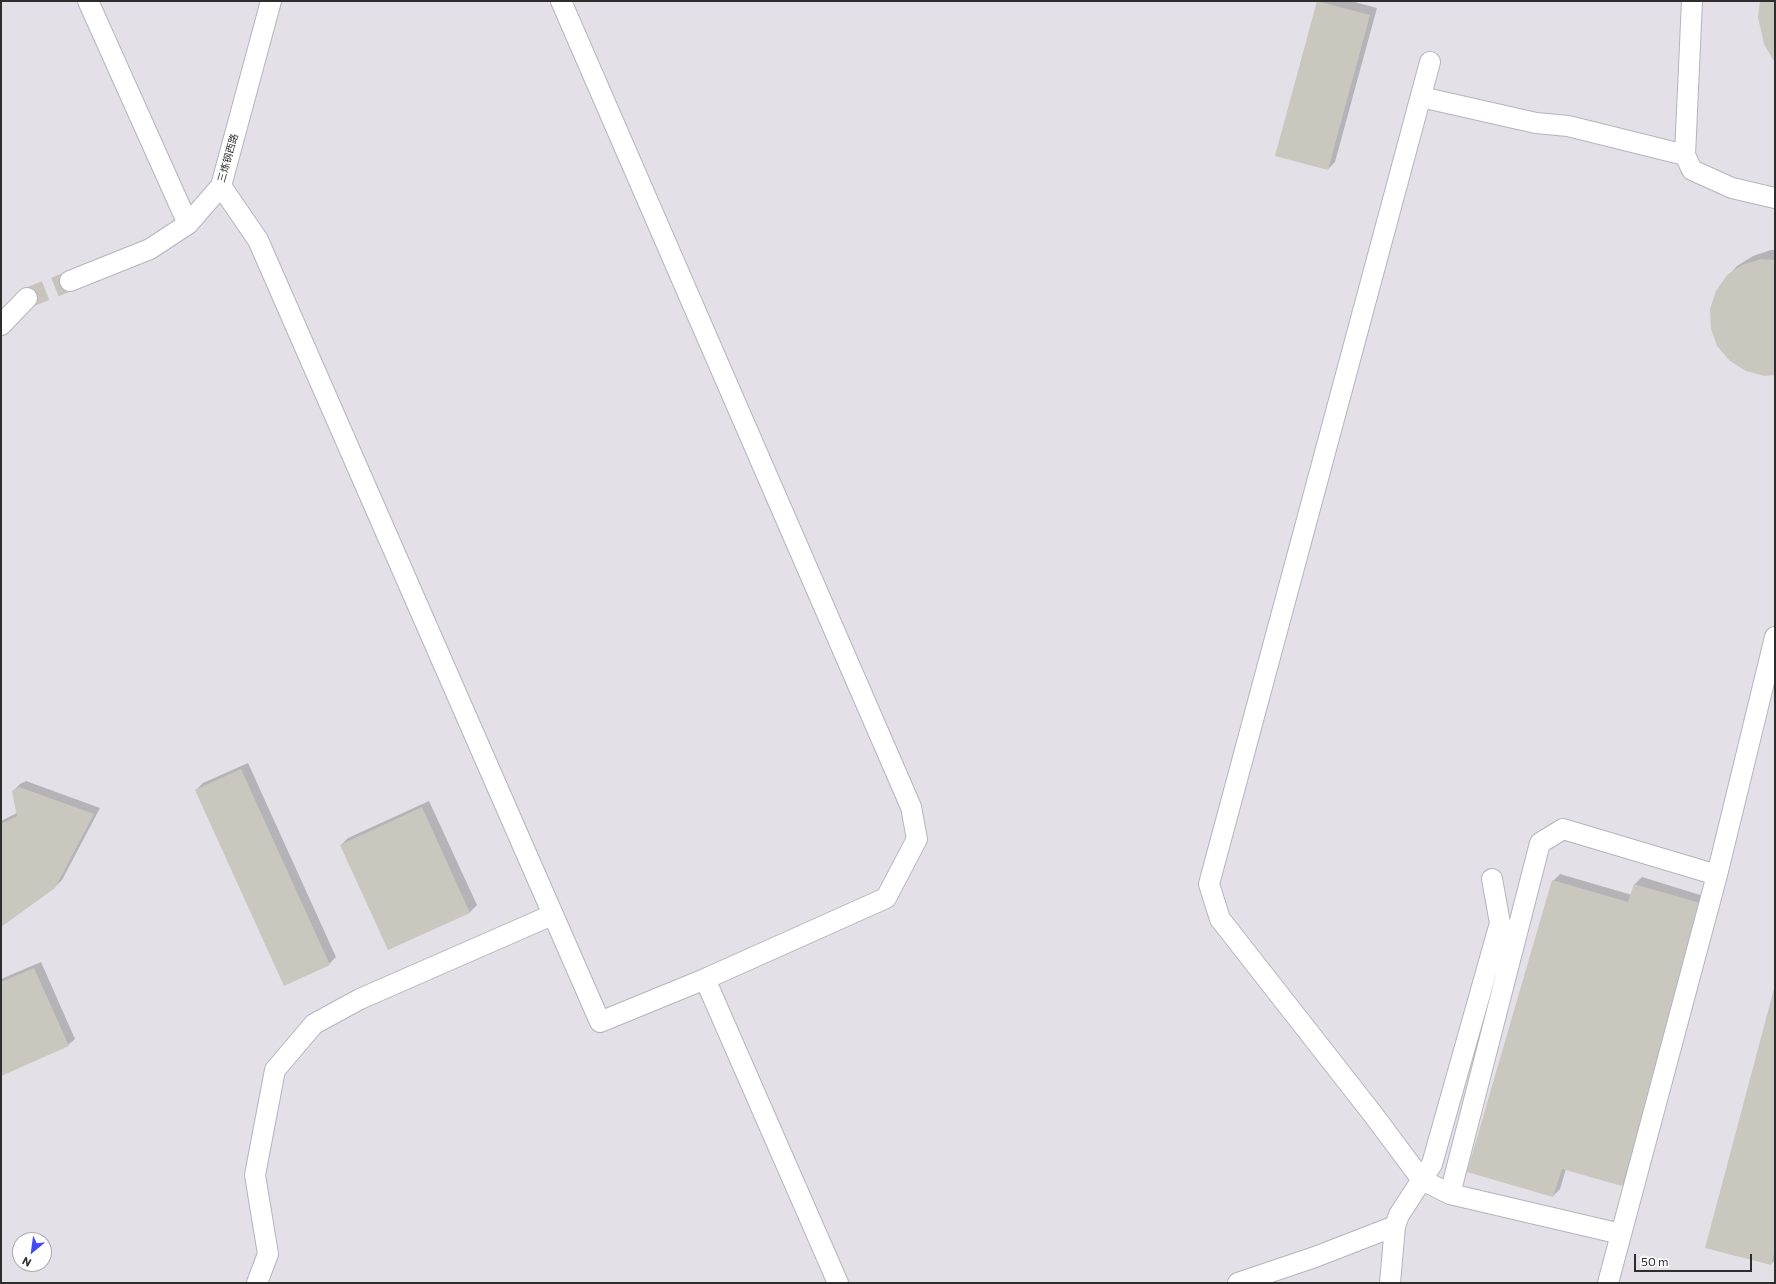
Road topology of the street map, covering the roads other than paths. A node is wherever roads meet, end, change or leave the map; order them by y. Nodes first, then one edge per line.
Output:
1 (88, 1) edge
2 (271, 1) edge
3 (561, 1) edge
4 (1692, 1) edge
5 (1430, 62) dead end
6 (1421, 97) junction
7 (1685, 155) junction
8 (221, 186) junction
9 (1775, 198) edge
10 (188, 224) junction
11 (70, 281) tunnel mouth
12 (27, 298) tunnel mouth
13 (1, 325) edge
14 (1775, 637) edge
15 (1717, 874) junction
16 (1492, 879) dead end
17 (552, 915) junction
18 (705, 979) junction
19 (1422, 1180) junction
20 (1450, 1194) junction
21 (1395, 1226) junction
22 (1621, 1234) junction
23 (257, 1283) edge
24 (838, 1283) edge
25 (1238, 1283) edge
26 (1390, 1283) edge
27 (1608, 1283) edge

1 - 10 lane
2 - 8 lane, 三炼钢西路
3 - 18 lane
4 - 7 lane
5 - 6 lane
6 - 7 lane
6 - 19 lane
7 - 9 lane
8 - 10 lane, 三炼钢西路
8 - 17 lane
10 - 11 lane, 三炼钢西路
12 - 13 lane
14 - 15 lane
15 - 20 lane
15 - 22 lane
16 - 19 lane
17 - 18 lane
17 - 23 lane
18 - 24 lane
19 - 20 lane
19 - 21 lane
20 - 22 lane
21 - 25 lane
21 - 26 lane
22 - 27 lane

